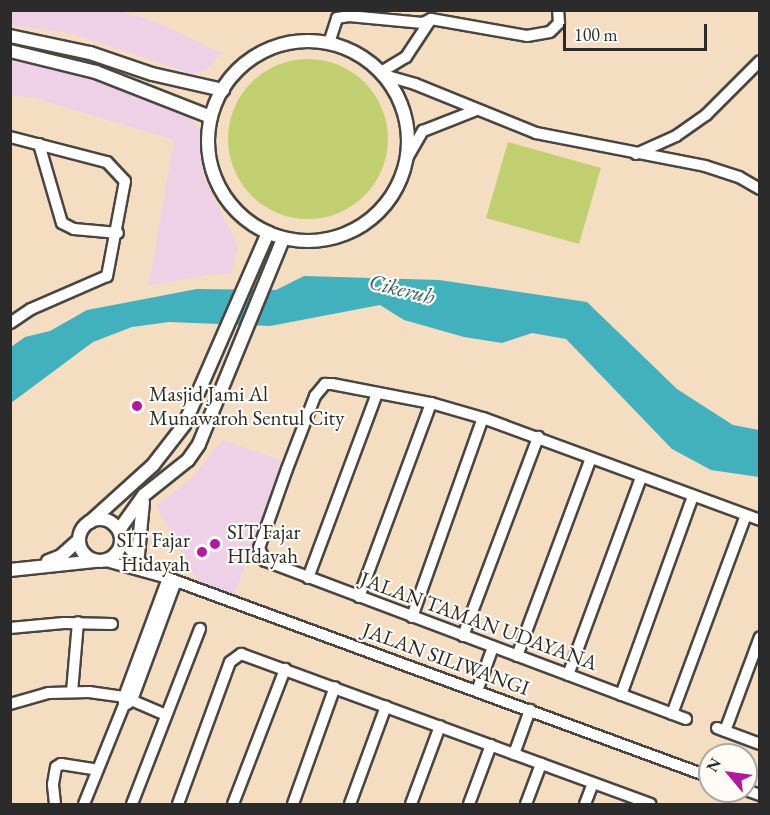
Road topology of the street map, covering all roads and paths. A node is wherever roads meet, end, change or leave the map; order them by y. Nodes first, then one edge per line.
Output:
1 (558, 10) edge
2 (432, 19) junction
3 (10, 36) edge
4 (329, 43) junction
5 (10, 51) edge
6 (759, 61) edge
7 (382, 74) junction
8 (223, 90) junction
9 (474, 111) junction
10 (211, 117) junction
11 (10, 137) edge
12 (39, 144) junction
13 (635, 154) junction
14 (406, 160) junction
15 (759, 189) edge
16 (118, 233) junction
17 (268, 233) junction
18 (283, 239) junction
19 (10, 323) edge
20 (376, 393) junction
21 (431, 403) junction
22 (483, 418) junction
23 (538, 437) junction
24 (591, 458) junction
25 (641, 478) junction
26 (144, 495) junction
27 (693, 496) junction
28 (746, 515) junction
29 (759, 520) edge
30 (90, 522) junction
31 (120, 535) junction
32 (79, 540) junction
33 (138, 555) junction
34 (100, 561) junction
35 (30, 567) junction
36 (10, 570) edge
37 (149, 572) junction
38 (308, 578) junction
39 (172, 579) junction
40 (359, 597) junction
41 (412, 617) junction
42 (78, 622) junction
43 (112, 624) dead end
44 (10, 628) edge
45 (200, 629) dead end
46 (463, 636) junction
47 (759, 638) edge
48 (493, 647) junction
49 (516, 656) junction
50 (285, 669) junction
51 (567, 675) junction
52 (335, 687) junction
53 (72, 692) junction
54 (477, 692) junction
55 (621, 695) junction
56 (127, 701) junction
57 (10, 704) edge
58 (386, 706) junction
59 (530, 710) junction
60 (672, 714) junction
61 (166, 715) junction
62 (686, 719) dead end
63 (440, 726) junction
64 (759, 744) edge
65 (491, 745) junction
66 (514, 754) junction
67 (541, 764) junction
68 (98, 770) junction
69 (698, 773) edge
70 (593, 783) junction
71 (55, 804) edge
72 (84, 804) edge
73 (132, 804) edge
74 (178, 804) edge
75 (233, 804) edge
76 (293, 804) edge
77 (350, 804) edge
78 (411, 804) edge
79 (470, 804) edge
80 (526, 804) edge
81 (585, 804) edge
82 (647, 804) edge

1 - 2 street
2 - 4 street
2 - 7 street
3 - 8 main road
4 - 7 main road
4 - 8 main road
5 - 10 main road
6 - 13 street
7 - 9 street
7 - 14 main road
8 - 10 main road
9 - 13 street
9 - 14 street
10 - 17 main road
11 - 12 street
12 - 16 street
12 - 16 street
13 - 15 street
14 - 18 main road
16 - 19 street
17 - 18 main road
17 - 30 main road
18 - 26 main road
20 - 21 street
20 - 38 street
20 - 38 street, JALAN TAMAN UDAYANA
21 - 22 street
21 - 40 street
22 - 23 street
22 - 41 street
23 - 24 street
23 - 46 street
24 - 25 street
24 - 49 street
25 - 27 street
25 - 51 street
26 - 31 main road
26 - 33 main road
27 - 28 street
27 - 55 street
28 - 29 street
28 - 60 street
30 - 31 main road
30 - 32 main road
31 - 33 street
31 - 34 main road
32 - 34 main road
32 - 35 main road
33 - 37 street
34 - 35 main road
34 - 37 street, JALAN SILIWANGI
35 - 36 main road
37 - 39 street, JALAN SILIWANGI
38 - 40 street, JALAN TAMAN UDAYANA
39 - 54 street, JALAN SILIWANGI
39 - 56 street
40 - 41 street, JALAN TAMAN UDAYANA
41 - 46 street, JALAN TAMAN UDAYANA
42 - 43 street
42 - 44 street
42 - 53 street
45 - 61 street
46 - 48 street, JALAN TAMAN UDAYANA
47 - 64 street
48 - 49 street, JALAN TAMAN UDAYANA
48 - 54 street
49 - 51 street, JALAN TAMAN UDAYANA
50 - 52 street
50 - 74 street
50 - 75 street
51 - 55 street, JALAN TAMAN UDAYANA
52 - 58 street
52 - 76 street
53 - 56 street
53 - 57 street
54 - 59 street, JALAN SILIWANGI
55 - 60 street, JALAN TAMAN UDAYANA
56 - 61 street
56 - 68 street
58 - 63 street
58 - 77 street
59 - 66 street
59 - 69 street, JALAN SILIWANGI
60 - 62 street, JALAN TAMAN UDAYANA
61 - 73 street
63 - 65 street
63 - 78 street
65 - 66 street
65 - 79 street
66 - 67 street
67 - 70 street
67 - 80 street
68 - 71 street
68 - 72 street
70 - 81 street
70 - 82 street

